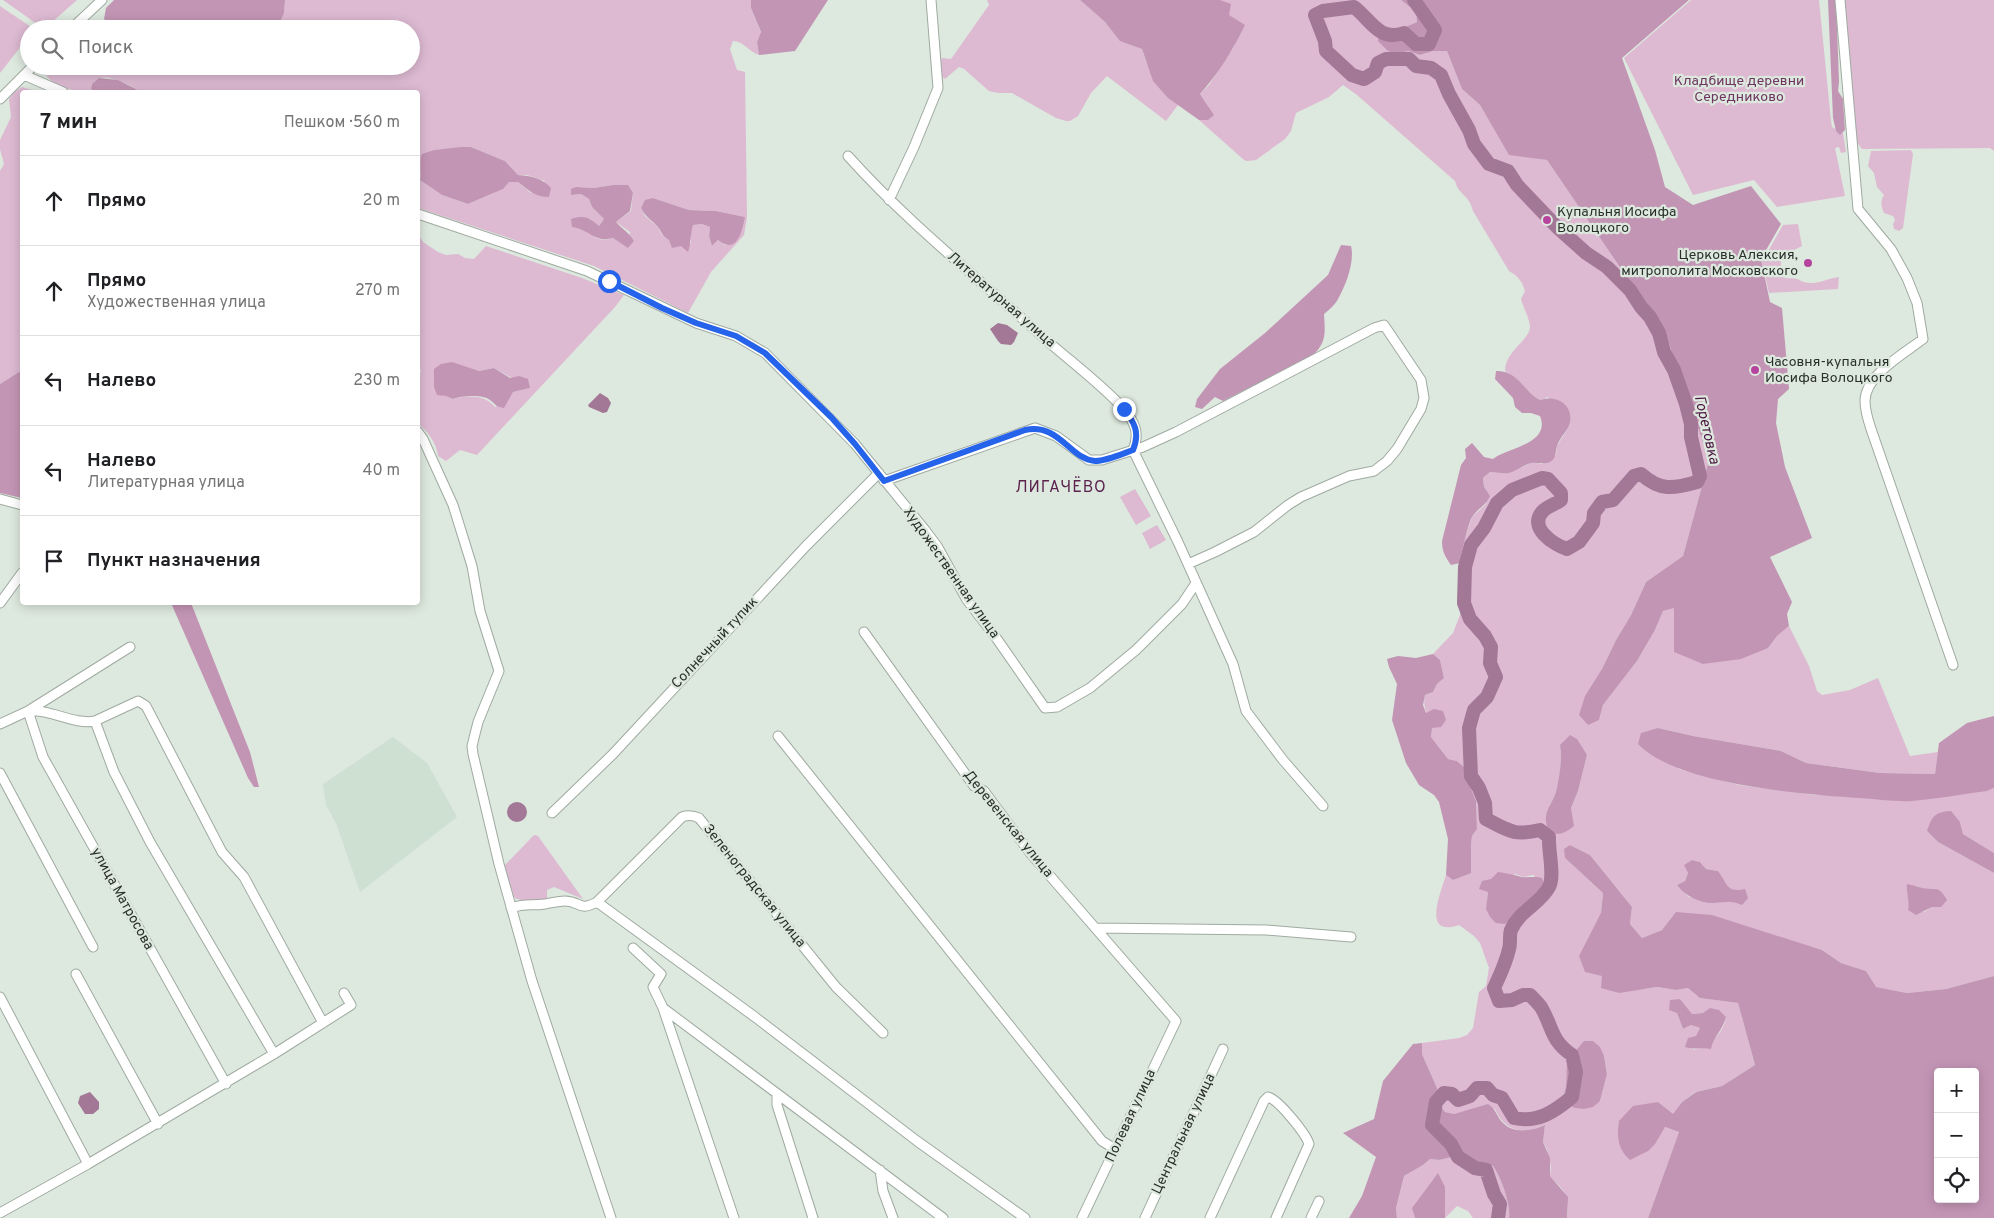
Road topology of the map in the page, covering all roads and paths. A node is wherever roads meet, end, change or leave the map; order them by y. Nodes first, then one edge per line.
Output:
1 (102, 0) edge
2 (931, 0) edge
3 (1840, 0) edge
4 (81, 20) edge
5 (24, 75) joint
6 (58, 90) edge
7 (0, 99) edge
8 (848, 156) dead end
9 (889, 200) junction
10 (420, 215) edge
11 (420, 435) edge
12 (1133, 450) junction
13 (882, 477) junction
14 (0, 499) edge
15 (20, 504) edge
16 (1188, 564) junction
17 (20, 576) edge
18 (1196, 583) junction
19 (0, 603) edge
20 (864, 632) dead end
21 (130, 646) dead end
22 (1953, 666) dead end
23 (28, 710) junction
24 (95, 721) junction
25 (0, 724) edge
26 (778, 736) dead end
27 (0, 773) edge
28 (1323, 806) dead end
29 (552, 813) dead end
30 (597, 902) junction
31 (511, 908) junction
32 (1096, 928) junction
33 (1350, 937) dead end
34 (93, 947) dead end
35 (633, 948) dead end
36 (76, 974) dead end
37 (344, 993) dead end
38 (0, 997) edge
39 (663, 1008) junction
40 (1172, 1014) joint
41 (323, 1023) junction
42 (883, 1033) dead end
43 (1222, 1049) dead end
44 (274, 1054) junction
45 (226, 1084) junction
46 (777, 1094) junction
47 (158, 1124) junction
48 (1115, 1149) junction
49 (88, 1164) junction
50 (880, 1170) junction
51 (1319, 1201) dead end
52 (0, 1213) edge
53 (611, 1218) edge
54 (734, 1218) edge
55 (813, 1218) edge
56 (893, 1218) edge
57 (943, 1218) edge
58 (1025, 1218) edge
59 (1082, 1218) edge
60 (1145, 1218) edge
61 (1210, 1218) edge
62 (1276, 1218) edge
63 (1311, 1218) edge

1 - 4 street
2 - 9 street
3 - 22 street
5 - 6 street
5 - 7 street
8 - 9 street, Литературная улица
9 - 12 street, Литературная улица
10 - 13 street, Художественная улица
11 - 31 street
12 - 13 street
12 - 16 street
12 - 16 street
13 - 18 street, Художественная улица
13 - 29 street, Солнечный тупик
14 - 15 street
16 - 18 street
17 - 19 street
18 - 28 street
20 - 32 street, Деревенская улица
21 - 23 street
23 - 24 street
23 - 25 street
23 - 45 street, улица Матросова
24 - 41 street
24 - 44 street
26 - 48 street
27 - 34 street
30 - 31 street
30 - 42 street, Зеленоградская улица
30 - 58 street
31 - 53 street
32 - 33 street
32 - 40 street, Деревенская улица
35 - 39 street
36 - 47 street
37 - 41 street
38 - 49 street
39 - 46 street
39 - 54 street
40 - 48 street, Полевая улица
41 - 44 street
43 - 60 street, Центральная улица
44 - 45 street
45 - 47 street
46 - 50 street
46 - 55 street
47 - 49 street
48 - 59 street, Полевая улица
49 - 52 street
50 - 56 street
50 - 57 street
51 - 63 street
61 - 62 street

